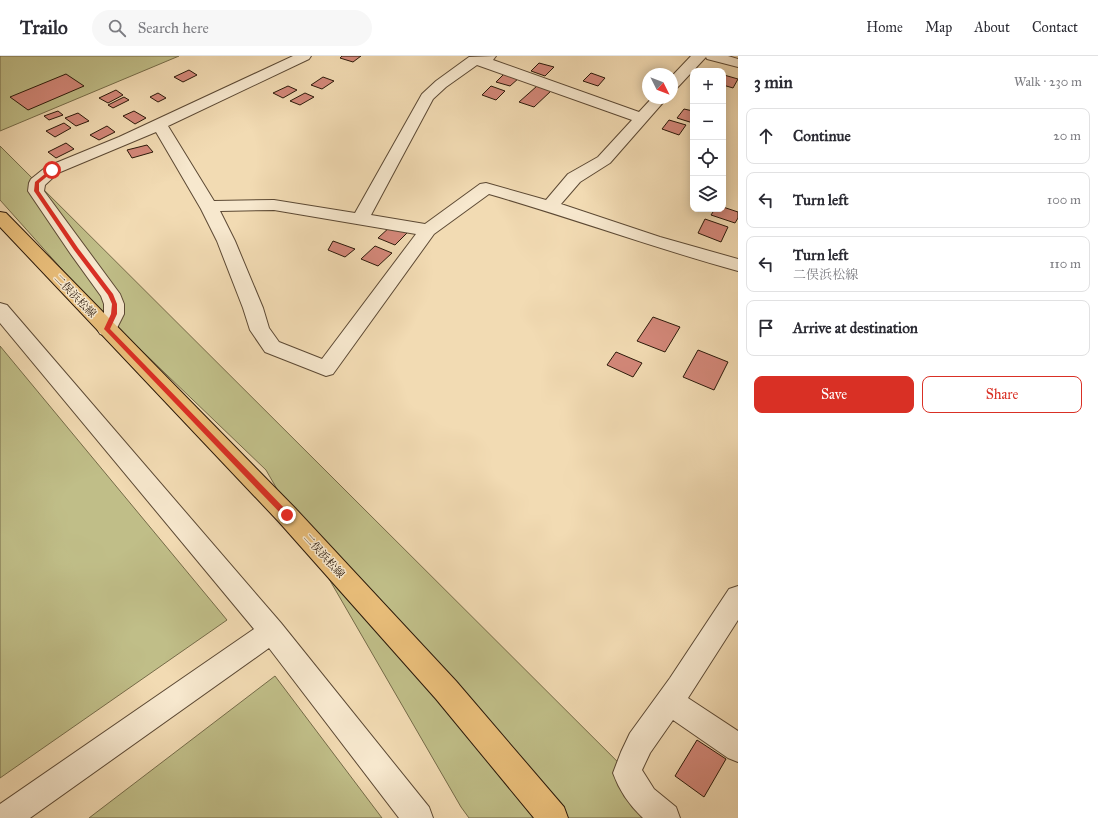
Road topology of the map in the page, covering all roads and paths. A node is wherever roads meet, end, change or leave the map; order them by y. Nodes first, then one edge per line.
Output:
1 (304, 56) edge
2 (699, 56) edge
3 (712, 56) edge
4 (486, 58) edge
5 (738, 63) edge
6 (678, 79) edge
7 (655, 104) edge
8 (642, 118) junction
9 (159, 124) junction
10 (208, 206) junction
11 (550, 206) junction
12 (0, 217) edge
13 (360, 219) junction
14 (428, 230) junction
15 (738, 266) edge
16 (0, 310) edge
17 (107, 329) junction
18 (738, 597) edge
19 (272, 630) junction
20 (670, 702) junction
21 (738, 748) edge
22 (5, 818) edge
23 (418, 818) edge
24 (553, 818) edge
25 (665, 818) edge

1 - 9 street
2 - 6 street
3 - 5 street
4 - 8 street
4 - 13 street
7 - 8 street
8 - 11 street
9 - 10 street
9 - 17 street
10 - 13 street
10 - 14 street
11 - 14 street
11 - 15 street
12 - 17 main road, 二俣浜松線
13 - 14 street
16 - 19 street
17 - 24 main road, 二俣浜松線
18 - 20 street
19 - 22 street
19 - 23 street
20 - 21 street
20 - 25 street

